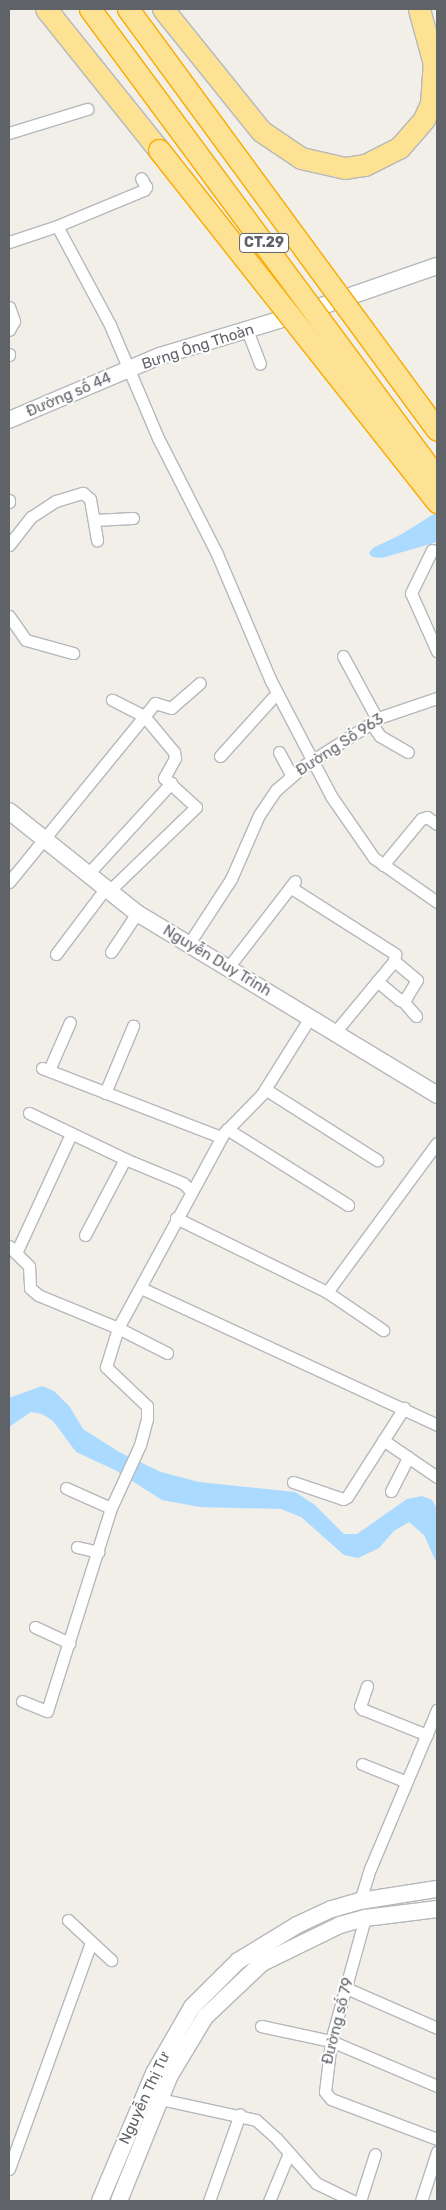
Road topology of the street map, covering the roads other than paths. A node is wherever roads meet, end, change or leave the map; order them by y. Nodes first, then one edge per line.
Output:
1 (46, 9) edge
2 (90, 9) edge
3 (128, 9) edge
4 (163, 9) edge
5 (420, 9) edge
6 (87, 109) dead end
7 (9, 133) edge
8 (141, 178) dead end
9 (57, 226) junction
10 (9, 242) edge
11 (437, 266) edge
12 (9, 306) edge
13 (9, 330) edge
14 (247, 330) junction
15 (260, 364) dead end
16 (130, 369) junction
17 (9, 420) edge
18 (437, 430) edge
19 (437, 478) edge
20 (437, 502) edge
21 (133, 518) dead end
22 (94, 520) junction
23 (97, 540) dead end
24 (9, 545) edge
25 (432, 550) dead end
26 (9, 616) edge
27 (437, 651) edge
28 (73, 653) dead end
29 (343, 656) dead end
30 (200, 683) dead end
31 (277, 692) junction
32 (437, 698) edge
33 (112, 700) dead end
34 (144, 716) junction
35 (374, 721) junction
36 (279, 752) dead end
37 (408, 752) dead end
38 (220, 756) dead end
39 (313, 759) junction
40 (292, 776) junction
41 (171, 783) junction
42 (9, 811) edge
43 (437, 824) edge
44 (43, 841) junction
45 (383, 866) junction
46 (87, 875) junction
47 (9, 882) edge
48 (107, 890) junction
49 (437, 902) edge
50 (137, 913) junction
51 (188, 945) junction
52 (111, 952) dead end
53 (56, 954) dead end
54 (394, 961) junction
55 (227, 969) junction
56 (377, 981) junction
57 (403, 1001) junction
58 (311, 1016) junction
59 (416, 1016) dead end
60 (70, 1022) dead end
61 (133, 1026) dead end
62 (336, 1031) junction
63 (265, 1089) junction
64 (105, 1093) junction
65 (437, 1095) edge
66 (30, 1113) dead end
67 (224, 1133) junction
68 (71, 1134) junction
69 (437, 1143) edge
70 (124, 1159) junction
71 (376, 1160) dead end
72 (190, 1190) junction
73 (348, 1205) dead end
74 (176, 1218) junction
75 (85, 1235) dead end
76 (12, 1249) edge
77 (141, 1288) junction
78 (327, 1292) junction
79 (118, 1328) junction
80 (383, 1330) dead end
81 (167, 1353) dead end
82 (404, 1408) junction
83 (437, 1425) edge
84 (383, 1440) junction
85 (408, 1457) junction
86 (437, 1477) edge
87 (293, 1482) dead end
88 (66, 1488) dead end
89 (391, 1490) dead end
90 (107, 1506) junction
91 (79, 1547) dead end
92 (97, 1551) junction
93 (35, 1627) dead end
94 (64, 1640) junction
95 (367, 1686) dead end
96 (26, 1703) dead end
97 (437, 1710) edge
98 (427, 1735) junction
99 (362, 1764) dead end
100 (407, 1782) junction
101 (437, 1889) edge
102 (360, 1901) junction
103 (437, 1909) edge
104 (365, 1918) junction
105 (68, 1920) dead end
106 (91, 1943) junction
107 (111, 1960) dead end
108 (346, 1988) junction
109 (261, 2026) dead end
110 (437, 2028) edge
111 (331, 2041) junction
112 (437, 2086) edge
113 (160, 2099) junction
114 (240, 2114) junction
115 (437, 2140) edge
116 (437, 2152) edge
117 (289, 2153) junction
118 (375, 2154) dead end
119 (9, 2169) edge
120 (100, 2201) edge
121 (120, 2201) edge
122 (208, 2201) edge
123 (269, 2201) edge
124 (353, 2201) edge
125 (360, 2201) edge
126 (421, 2201) edge

1 - 20 highway, bridge
2 - 19 highway, CT.29, bridge
3 - 18 highway, CT.29, bridge
4 - 5 highway
6 - 7 street
8 - 9 street
9 - 10 street
9 - 16 street, Bưng Ông Thoàn
11 - 14 street, Bưng Ông Thoàn
12 - 13 street
14 - 15 street
14 - 16 street, Bưng Ông Thoàn
16 - 17 street, Đường số 44
16 - 31 street
21 - 22 street
22 - 23 street
22 - 24 street
25 - 27 street
26 - 28 street
29 - 35 street
30 - 34 street
31 - 38 street
31 - 39 street
32 - 35 street, Đường Số 963
33 - 34 street
34 - 41 street
34 - 44 street
35 - 37 street
35 - 39 street, Đường Số 963
36 - 40 street
39 - 40 street, Đường Số 963
39 - 45 street
40 - 51 street, Đường Số 963
41 - 46 street
41 - 48 street
42 - 44 street, Nguyễn Duy Trinh
43 - 45 street
44 - 46 street, Nguyễn Duy Trinh
44 - 47 street
45 - 49 street
46 - 48 street, Nguyễn Duy Trinh
48 - 50 street, Nguyễn Duy Trinh
48 - 53 street
50 - 51 street, Nguyễn Duy Trinh
50 - 52 street
51 - 55 street, Nguyễn Duy Trinh
54 - 55 street
54 - 56 street
54 - 57 street
55 - 58 street, Nguyễn Duy Trinh
56 - 57 street
56 - 62 street
57 - 59 street
58 - 62 street, Nguyễn Duy Trinh
58 - 63 street
60 - 64 street
61 - 64 street
62 - 65 street, Nguyễn Duy Trinh
63 - 67 street
63 - 71 street
64 - 67 street
66 - 68 street
67 - 72 street
67 - 73 street
68 - 70 street
68 - 76 street
69 - 78 street
70 - 72 street
70 - 75 street
72 - 74 street
74 - 77 street
74 - 78 street
76 - 79 street
77 - 79 street
77 - 82 street
78 - 80 street
79 - 81 street
79 - 90 street
82 - 83 street
82 - 84 street
84 - 85 street
84 - 87 street
85 - 86 street
85 - 89 street
88 - 90 street
90 - 92 street
91 - 92 street
92 - 94 street
93 - 94 street
94 - 96 street
95 - 98 street
97 - 98 street
98 - 100 street
99 - 100 street
100 - 102 street
101 - 102 street, Nguyễn Thị Tư
102 - 120 street, Nguyễn Thị Tư
103 - 104 street, Nguyễn Thị Tư
104 - 108 street, Đường số 79
104 - 113 street, Nguyễn Thị Tư
105 - 106 street
106 - 107 street
106 - 119 street
108 - 110 street
108 - 111 street, Đường số 79
109 - 111 street
111 - 112 street
111 - 115 street, Đường số 79
113 - 114 street
113 - 121 street, Nguyễn Thị Tư
114 - 117 street
114 - 122 street
116 - 126 street
117 - 123 street
117 - 124 street
118 - 125 street

